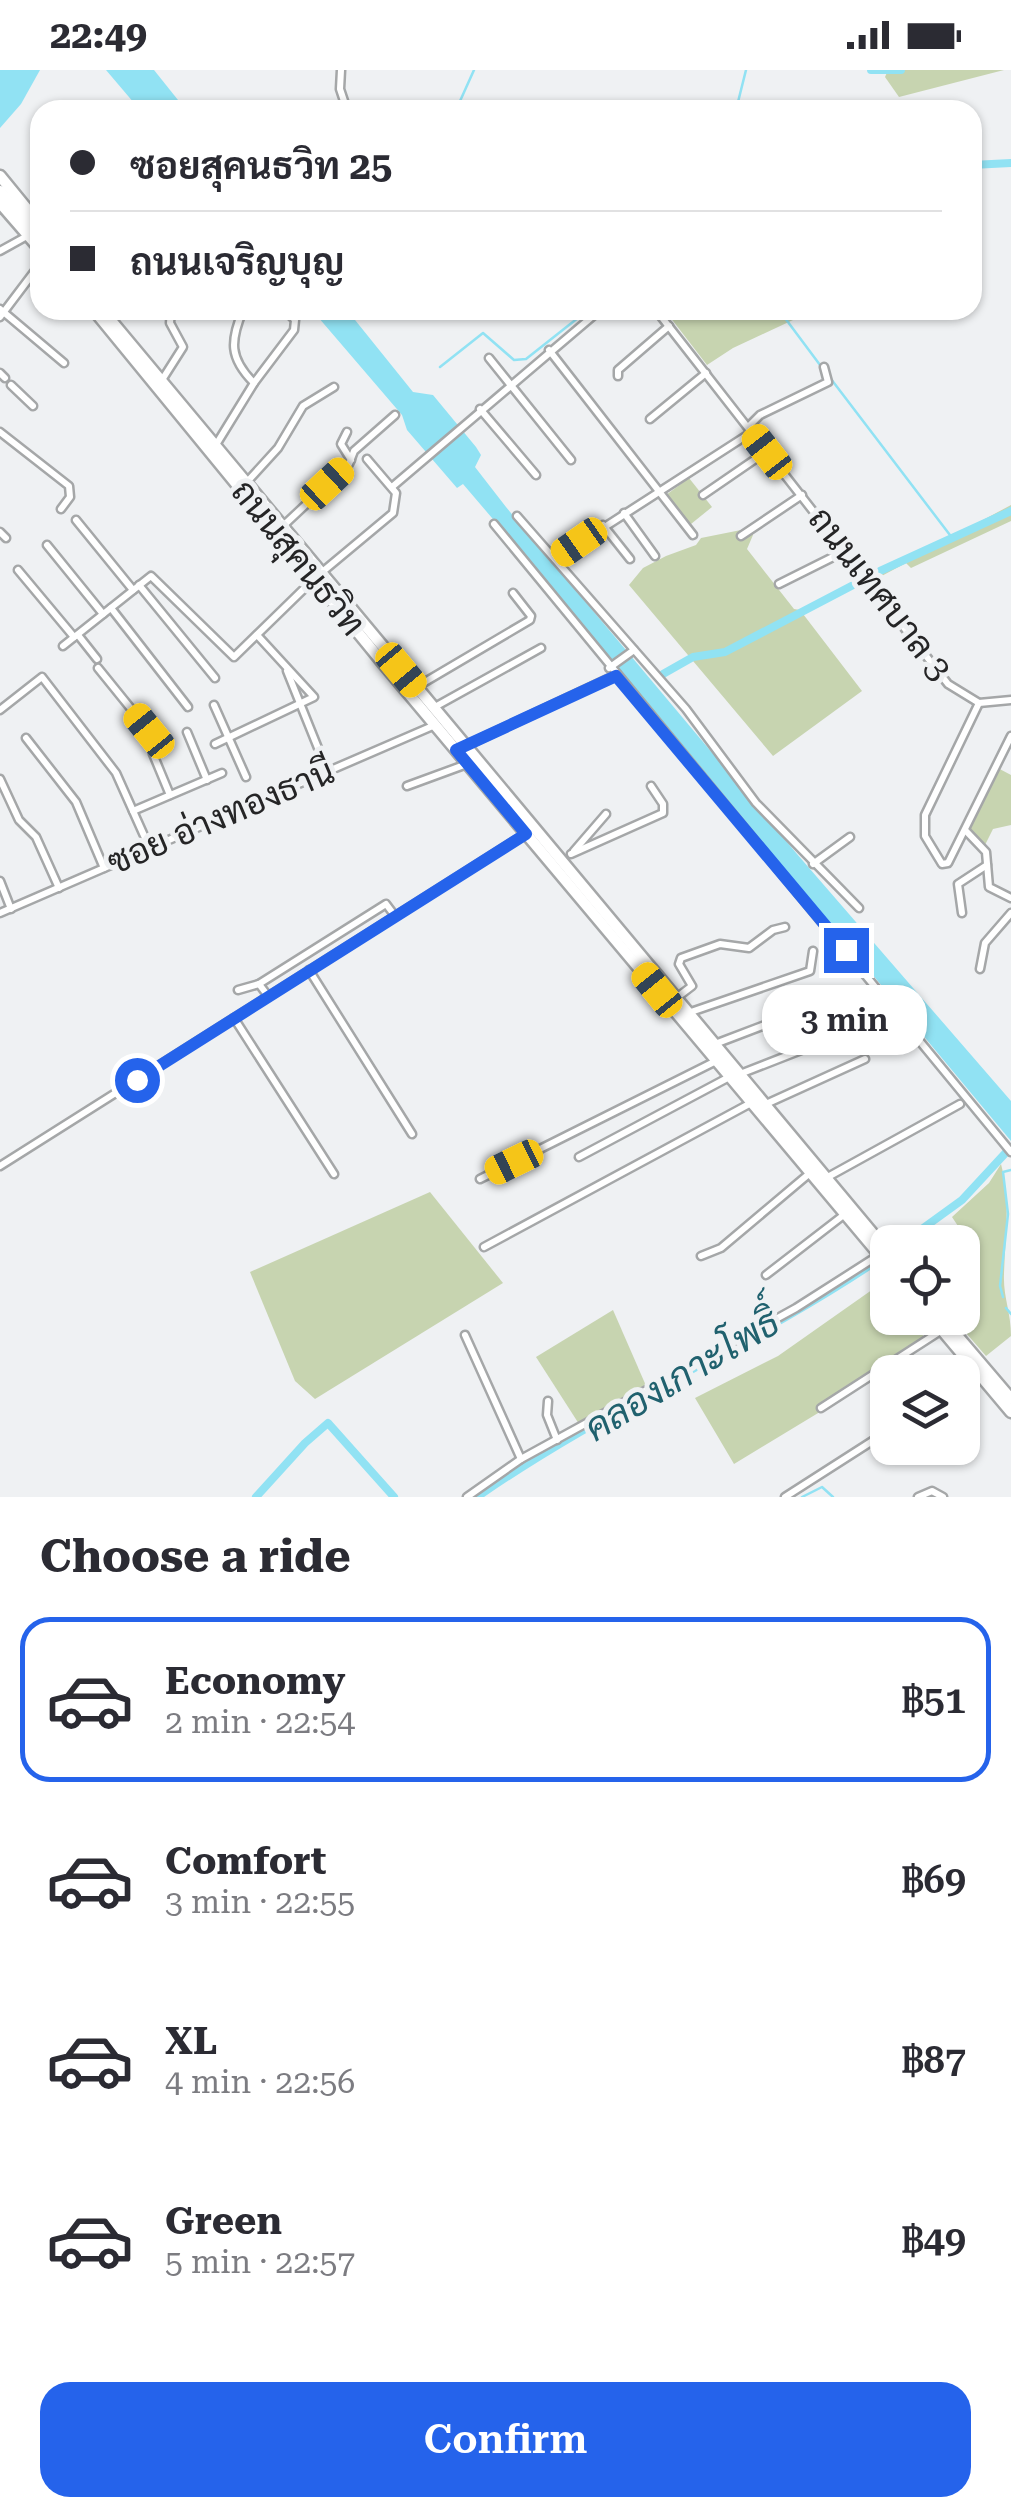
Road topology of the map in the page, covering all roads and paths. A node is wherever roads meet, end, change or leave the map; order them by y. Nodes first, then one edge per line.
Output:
1 (341, 70) edge
2 (344, 100) edge
3 (0, 176) edge
4 (0, 191) edge
5 (0, 203) edge
6 (30, 213) edge
7 (30, 227) edge
8 (27, 236) junction
9 (30, 239) edge
10 (0, 251) edge
11 (30, 277) edge
12 (1, 313) edge
13 (114, 320) edge
14 (114, 320) edge
15 (170, 320) edge
16 (238, 320) edge
17 (295, 320) edge
18 (587, 320) edge
19 (664, 320) edge
20 (669, 326) junction
21 (549, 350) junction
22 (489, 358) dead end
23 (64, 363) dead end
24 (824, 367) dead end
25 (706, 373) junction
26 (618, 376) dead end
27 (162, 380) junction
28 (254, 383) junction
29 (509, 384) junction
30 (12, 385) dead end
31 (334, 388) dead end
32 (33, 406) dead end
33 (480, 408) junction
34 (395, 415) dead end
35 (187, 417) junction
36 (650, 419) dead end
37 (750, 430) junction
38 (0, 432) edge
39 (347, 432) dead end
40 (214, 449) junction
41 (767, 452) junction
42 (368, 459) dead end
43 (570, 460) dead end
44 (352, 461) junction
45 (536, 476) dead end
46 (247, 482) junction
47 (392, 488) junction
48 (660, 495) junction
49 (704, 495) dead end
50 (802, 495) junction
51 (61, 508) dead end
52 (624, 513) junction
53 (518, 516) dead end
54 (76, 520) dead end
55 (494, 524) dead end
56 (603, 525) junction
57 (283, 526) junction
58 (693, 535) dead end
59 (741, 536) dead end
60 (47, 545) dead end
61 (845, 551) junction
62 (656, 556) dead end
63 (555, 559) junction
64 (630, 559) dead end
65 (18, 570) dead end
66 (318, 575) junction
67 (779, 584) dead end
68 (136, 588) junction
69 (513, 593) dead end
70 (111, 608) junction
71 (104, 614) junction
72 (257, 635) junction
73 (76, 636) junction
74 (64, 646) dead end
75 (542, 648) dead end
76 (633, 651) junction
77 (285, 666) junction
78 (611, 667) junction
79 (616, 676) junction
80 (215, 678) dead end
81 (412, 690) junction
82 (1011, 700) edge
83 (979, 703) junction
84 (214, 704) dead end
85 (301, 706) junction
86 (188, 707) dead end
87 (432, 708) junction
88 (0, 710) edge
89 (438, 723) junction
90 (187, 732) dead end
91 (1011, 736) edge
92 (26, 738) dead end
93 (229, 738) junction
94 (215, 744) dead end
95 (318, 748) dead end
96 (460, 748) junction
97 (467, 764) junction
98 (222, 773) dead end
99 (246, 777) dead end
100 (0, 780) edge
101 (207, 780) junction
102 (407, 786) dead end
103 (651, 786) dead end
104 (170, 796) junction
105 (133, 811) junction
106 (606, 814) dead end
107 (530, 831) junction
108 (966, 831) junction
109 (850, 837) dead end
110 (150, 848) junction
111 (566, 858) junction
112 (813, 864) junction
113 (988, 864) junction
114 (104, 868) junction
115 (0, 881) edge
116 (60, 888) junction
117 (1011, 898) edge
118 (859, 908) dead end
119 (11, 909) junction
120 (962, 913) dead end
121 (0, 914) edge
122 (1011, 914) edge
123 (395, 916) junction
124 (785, 926) dead end
125 (813, 951) dead end
126 (980, 969) dead end
127 (310, 970) junction
128 (259, 984) junction
129 (238, 990) dead end
130 (854, 991) dead end
131 (268, 996) junction
132 (675, 999) junction
133 (687, 1014) junction
134 (234, 1018) junction
135 (868, 1024) dead end
136 (713, 1044) junction
137 (865, 1059) dead end
138 (716, 1061) junction
139 (736, 1074) junction
140 (752, 1103) junction
141 (960, 1104) dead end
142 (765, 1105) junction
143 (412, 1134) dead end
144 (1011, 1152) edge
145 (579, 1157) dead end
146 (0, 1166) edge
147 (810, 1172) junction
148 (334, 1174) dead end
149 (480, 1178) dead end
150 (826, 1178) junction
151 (844, 1214) junction
152 (870, 1237) edge
153 (870, 1241) edge
154 (484, 1247) dead end
155 (700, 1256) dead end
156 (870, 1262) edge
157 (766, 1275) dead end
158 (465, 1335) dead end
159 (926, 1335) edge
160 (951, 1335) edge
161 (968, 1355) edge
162 (980, 1368) edge
163 (980, 1371) edge
164 (1011, 1400) edge
165 (548, 1402) dead end
166 (821, 1408) dead end
167 (1011, 1412) edge
168 (557, 1440) junction
169 (870, 1443) edge
170 (521, 1459) junction
171 (918, 1496) edge
172 (467, 1497) edge
173 (784, 1497) edge
174 (943, 1497) edge

1 - 2 street
3 - 6 main road
4 - 7 main road
5 - 8 main road
8 - 9 main road
8 - 10 street
11 - 12 street
12 - 23 street
13 - 27 main road, ถนนสุคนธวิท
14 - 35 main road, ถนนสุคนธวิท
15 - 27 street
16 - 28 street
17 - 28 street
18 - 21 street
19 - 20 street, ถนนเทศบาล 3
20 - 25 street, ถนนเทศบาล 3
20 - 26 street
21 - 29 street
21 - 48 street
22 - 29 street
24 - 37 street
25 - 36 street
25 - 37 street, ถนนเทศบาล 3
27 - 35 main road, ถนนสุคนธวิท
28 - 40 street
29 - 33 street
29 - 43 street
30 - 32 street
31 - 46 street
33 - 45 street
33 - 47 street
34 - 44 street
35 - 40 main road, ถนนสุคนธวิท
37 - 41 street, ถนนเทศบาล 3
37 - 48 street
38 - 51 street
39 - 44 street
40 - 46 main road, ถนนสุคนธวิท
40 - 66 main road, ถนนสุคนธวิท
41 - 49 street
41 - 50 street, ถนนเทศบาล 3
42 - 47 street
44 - 57 street
46 - 57 main road, ถนนสุคนธวิท
47 - 66 street
48 - 52 street
48 - 58 street
50 - 59 street
50 - 61 street, ถนนเทศบาล 3
52 - 56 street
52 - 62 street
53 - 63 street
54 - 68 street
55 - 78 street
56 - 63 street
56 - 64 street
57 - 66 main road, ถนนสุคนธวิท
60 - 71 street
61 - 67 street
61 - 83 street, ถนนเทศบาล 3
63 - 76 street
65 - 73 street
66 - 72 street
66 - 81 main road, ถนนสุคนธวิท
68 - 70 street
68 - 72 street
68 - 80 street
69 - 81 street
70 - 71 street
70 - 86 street
71 - 73 street
72 - 77 street
73 - 74 street
73 - 104 street
75 - 87 street
76 - 78 street
76 - 112 street
77 - 85 street
77 - 85 street
78 - 79 street
79 - 96 street
79 - 144 street
81 - 87 main road, ถนนสุคนธวิท
81 - 89 main road, ถนนสุคนธวิท
82 - 83 street, ถนนเทศบาล 3
83 - 108 street
84 - 93 street
85 - 93 street
85 - 95 street
87 - 89 main road, ถนนสุคนธวิท
88 - 105 street
89 - 96 main road, ถนนสุคนธวิท
89 - 110 street, ซอย อ่างทองธานี
90 - 101 street
91 - 108 street
92 - 114 street
93 - 94 street
93 - 99 street
96 - 97 main road, ถนนสุคนธวิท
96 - 107 main road, ถนนสุคนธวิท
97 - 102 street
97 - 107 main road, ถนนสุคนธวิท
98 - 101 street
100 - 116 street
101 - 104 street
103 - 111 street
104 - 105 street
105 - 110 street
106 - 111 street
107 - 111 main road, ถนนสุคนธวิท
107 - 123 street
107 - 138 main road, ถนนสุคนธวิท
108 - 113 street
109 - 112 street
110 - 114 street, ซอย อ่างทองธานี
111 - 132 main road, ถนนสุคนธวิท
112 - 118 street
113 - 117 street
113 - 120 street
114 - 116 street, ซอย อ่างทองธานี
115 - 119 street
116 - 119 street, ซอย อ่างทองธานี
119 - 121 street, ซอย อ่างทองธานี
122 - 126 street
123 - 127 street
123 - 128 street
124 - 132 street
125 - 133 street
127 - 131 street
127 - 143 street
128 - 129 street
128 - 131 street
130 - 136 street
131 - 134 street
132 - 133 main road, ถนนสุคนธวิท
133 - 136 main road, ถนนสุคนธวิท
134 - 146 street
134 - 148 street
135 - 139 street
136 - 139 main road, ถนนสุคนธวิท
137 - 142 street
138 - 139 main road, ถนนสุคนธวิท
138 - 149 street
139 - 140 main road, ถนนสุคนธวิท
139 - 142 main road, ถนนสุคนธวิท
139 - 145 street
140 - 147 main road, ถนนสุคนธวิท
140 - 154 street
141 - 150 street
142 - 150 main road, ถนนสุคนธวิท
147 - 151 main road, ถนนสุคนธวิท
147 - 155 street
150 - 152 main road, ถนนสุคนธวิท
151 - 153 main road, ถนนสุคนธวิท
151 - 157 street
156 - 168 street
158 - 170 street
159 - 166 street
160 - 161 main road
162 - 164 main road
163 - 167 main road
165 - 168 street
168 - 170 street
169 - 173 street
170 - 172 street
171 - 174 street

